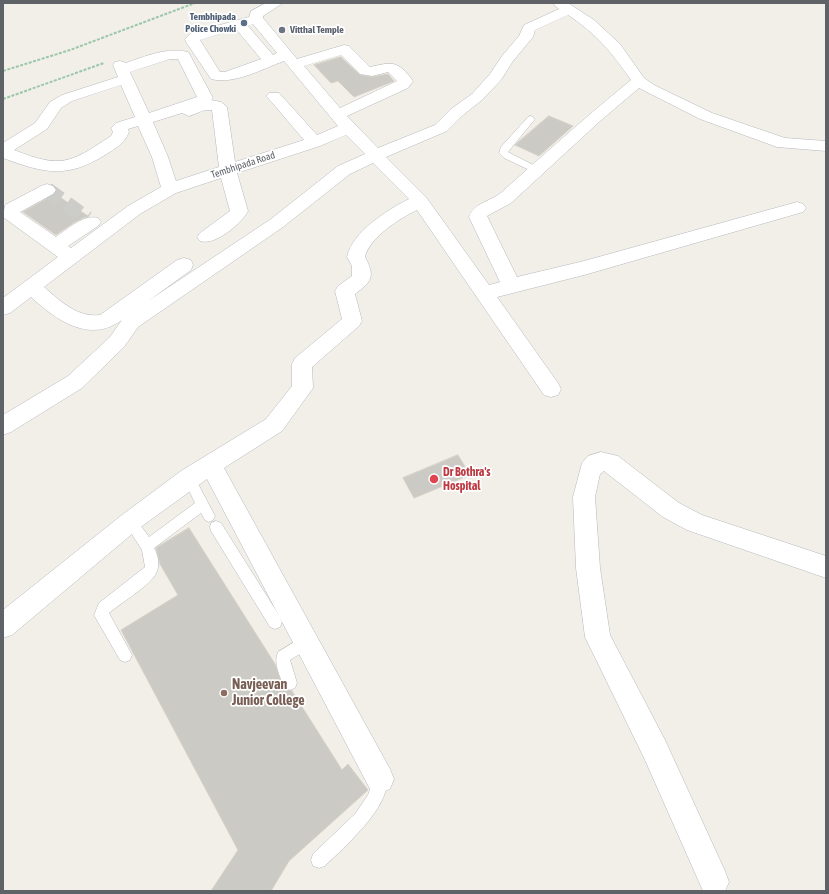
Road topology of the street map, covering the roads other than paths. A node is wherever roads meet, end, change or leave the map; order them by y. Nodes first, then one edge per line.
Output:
1 (276, 3) edge
2 (564, 6) edge
3 (256, 19) junction
4 (239, 24) junction
5 (291, 59) junction
6 (270, 61) junction
7 (120, 74) junction
8 (640, 80) junction
9 (274, 96) dead end
10 (531, 118) dead end
11 (145, 120) junction
12 (342, 121) junction
13 (314, 142) junction
14 (826, 146) edge
15 (3, 151) edge
16 (376, 156) junction
17 (230, 170) junction
18 (536, 170) junction
19 (177, 186) junction
20 (47, 190) dead end
21 (420, 201) junction
22 (797, 208) dead end
23 (95, 224) junction
24 (211, 237) dead end
25 (55, 246) junction
26 (71, 257) junction
27 (184, 265) dead end
28 (511, 285) junction
29 (30, 287) junction
30 (484, 294) junction
31 (3, 308) edge
32 (551, 389) dead end
33 (3, 426) edge
34 (211, 465) junction
35 (189, 478) junction
36 (209, 516) junction
37 (130, 522) junction
38 (147, 546) junction
39 (826, 567) edge
40 (275, 622) dead end
41 (3, 626) edge
42 (306, 642) junction
43 (125, 655) dead end
44 (290, 683) dead end
45 (380, 779) joint
46 (319, 860) dead end
47 (714, 882) dead end

1 - 3 street
2 - 8 street
2 - 16 street
3 - 4 street
3 - 5 street
4 - 6 street
4 - 6 street
5 - 6 street
5 - 12 street
5 - 12 street, Tembhipada Road
7 - 11 street
7 - 11 street
7 - 15 street
8 - 14 street
8 - 18 street
9 - 13 street
10 - 18 lane
11 - 15 street
11 - 17 street
11 - 19 street
12 - 13 street, Tembhipada Road
12 - 16 street
13 - 17 street, Tembhipada Road
16 - 21 street
16 - 33 street
17 - 19 street, Tembhipada Road
17 - 24 street
18 - 28 street
19 - 23 street, Tembhipada Road
20 - 25 street
21 - 30 street
21 - 34 street
22 - 28 street
23 - 25 street
23 - 26 street, Tembhipada Road
25 - 26 street
26 - 29 street, Tembhipada Road
27 - 29 street
28 - 30 street
29 - 31 street, Tembhipada Road
30 - 32 street
34 - 35 street
34 - 42 street
35 - 36 lane
35 - 37 street
36 - 38 lane
36 - 40 lane
37 - 38 lane
37 - 41 street
38 - 43 lane
39 - 47 street
42 - 44 lane
42 - 45 street
45 - 46 lane

